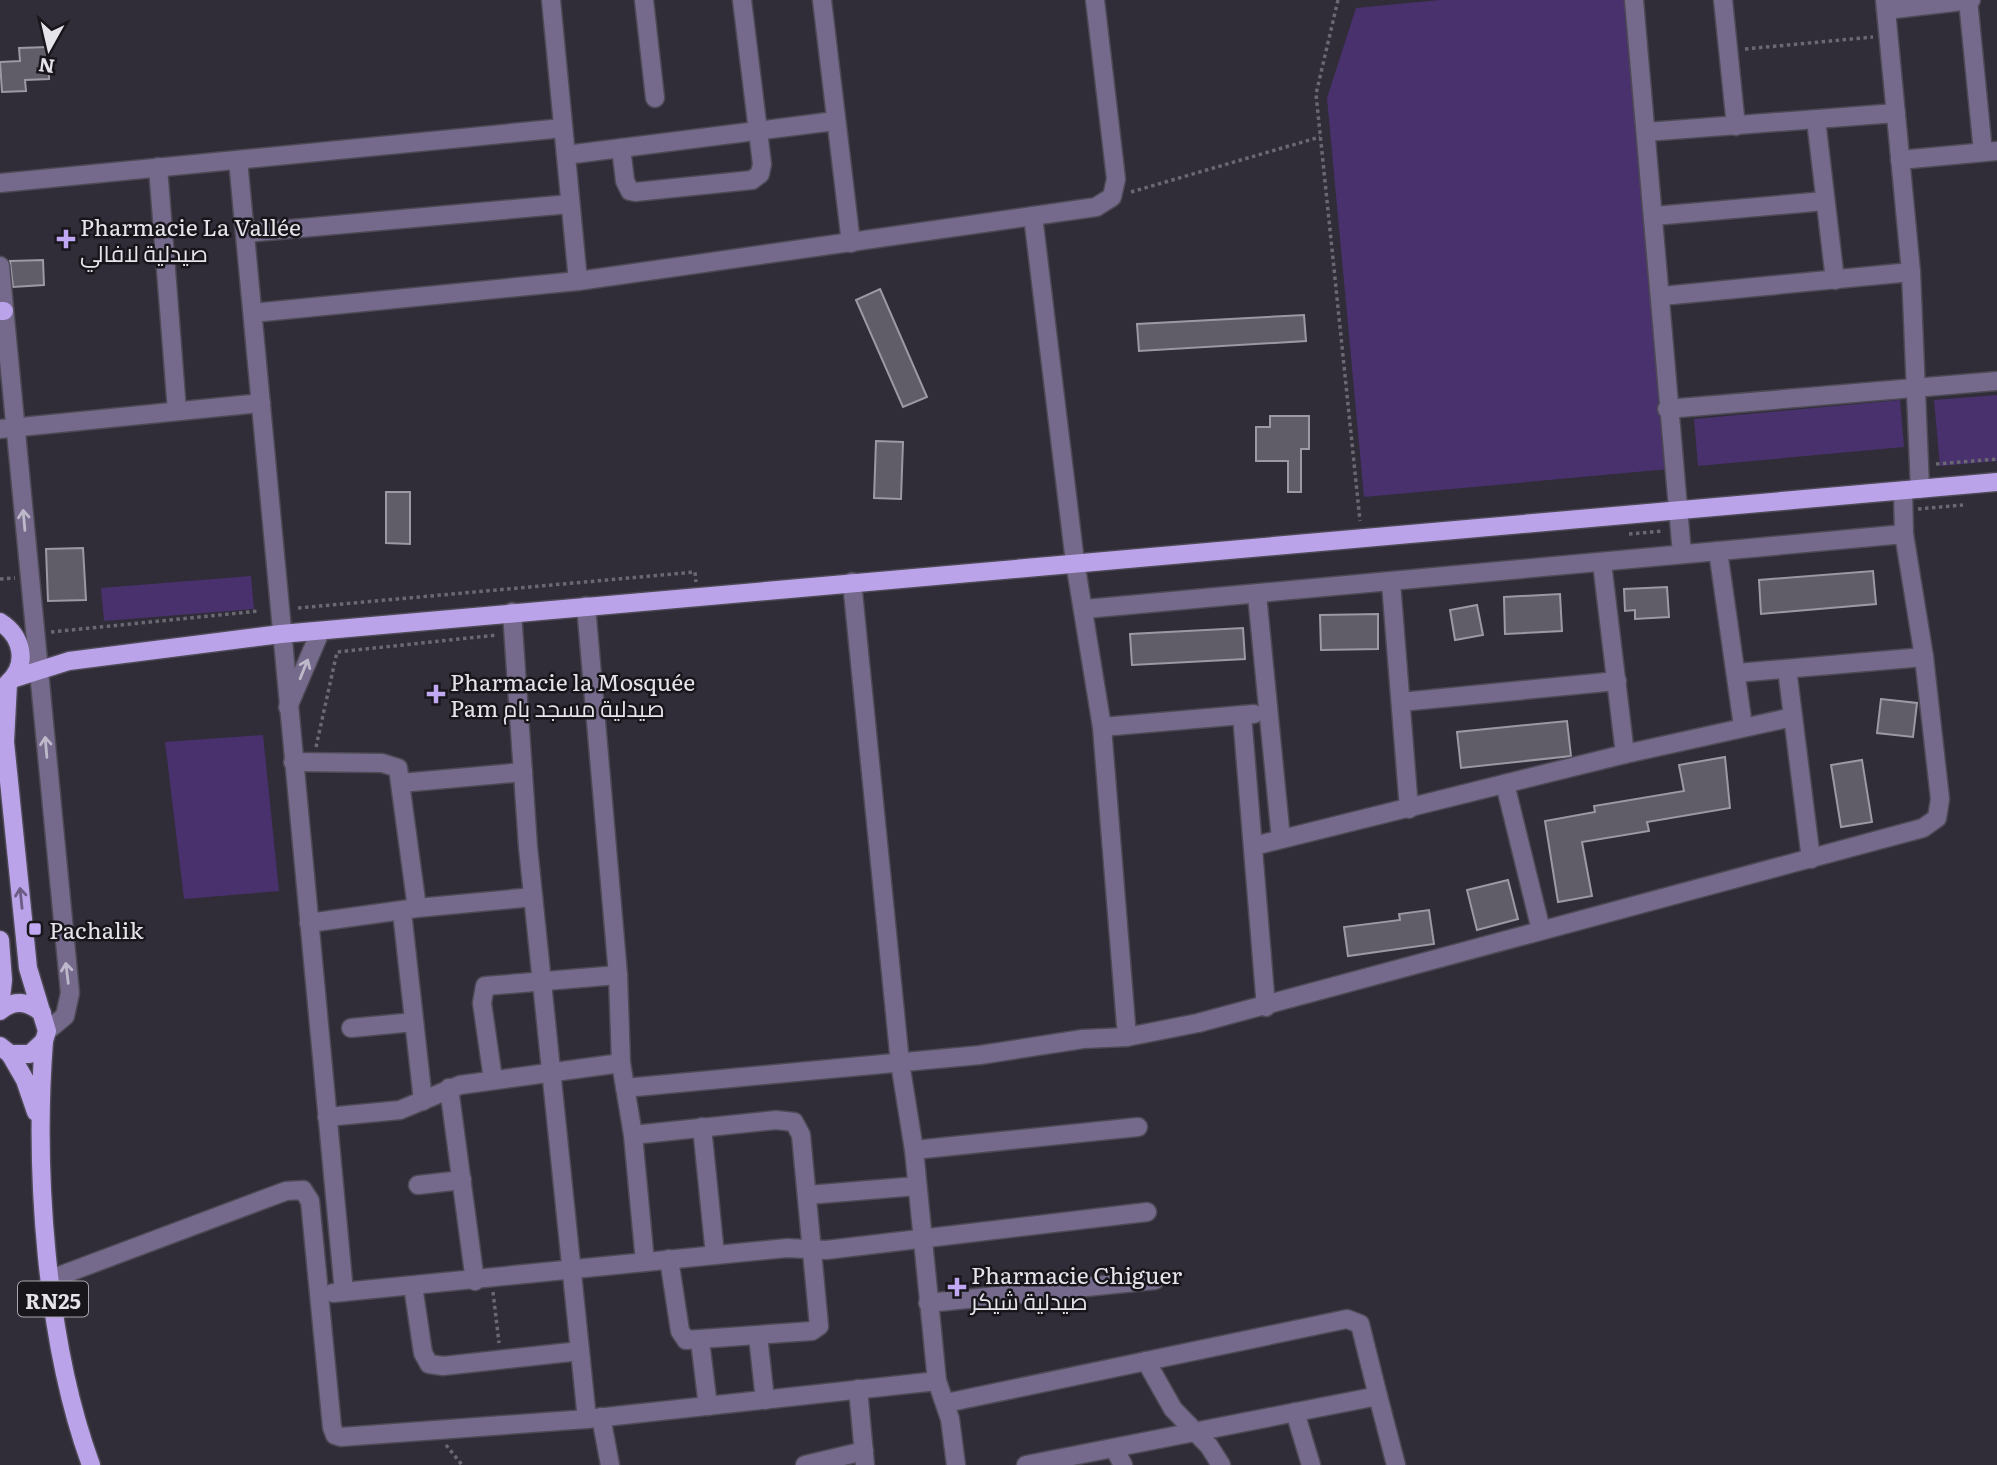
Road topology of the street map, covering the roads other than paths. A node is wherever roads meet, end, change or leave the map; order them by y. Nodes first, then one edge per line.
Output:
1 (551, 0) edge
2 (644, 0) edge
3 (742, 0) edge
4 (822, 0) edge
5 (1094, 0) edge
6 (1634, 0) edge
7 (1723, 0) edge
8 (1970, 0) edge
9 (1886, 5) edge
10 (655, 98) dead end
11 (1896, 113) junction
12 (1815, 120) junction
13 (835, 121) junction
14 (1736, 126) junction
15 (563, 128) junction
16 (757, 131) junction
17 (1646, 132) junction
18 (621, 148) junction
19 (1990, 152) edge
20 (566, 155) junction
21 (238, 160) junction
22 (1900, 160) junction
23 (158, 167) junction
24 (0, 183) edge
25 (1825, 201) junction
26 (570, 204) junction
27 (1033, 216) junction
28 (1654, 216) junction
29 (246, 233) junction
30 (851, 243) junction
31 (0, 266) edge
32 (1911, 272) junction
33 (1835, 279) junction
34 (578, 281) junction
35 (1662, 296) junction
36 (2, 311) edge
37 (253, 313) junction
38 (1997, 381) edge
39 (1915, 389) junction
40 (261, 403) junction
41 (1667, 409) junction
42 (177, 411) junction
43 (8, 429) edge
44 (1997, 482) edge
45 (1912, 490) junction
46 (1677, 509) junction
47 (1904, 534) junction
48 (1718, 551) junction
49 (1682, 554) junction
50 (1075, 562) junction
51 (1602, 563) junction
52 (852, 582) junction
53 (1391, 583) junction
54 (1257, 595) junction
55 (586, 606) junction
56 (0, 607) edge
57 (1085, 609) junction
58 (512, 612) junction
59 (5, 625) edge
60 (320, 632) junction
61 (281, 634) junction
62 (20, 645) junction
63 (1924, 657) junction
64 (38, 662) junction
65 (1787, 669) junction
66 (1737, 673) junction
67 (1617, 681) junction
68 (7, 684) edge
69 (1401, 702) junction
70 (288, 707) junction
71 (1268, 712) junction
72 (1242, 715) junction
73 (1793, 717) junction
74 (1743, 726) junction
75 (1102, 727) junction
76 (1625, 754) junction
77 (293, 762) junction
78 (523, 772) junction
79 (401, 783) junction
80 (1505, 784) junction
81 (1409, 809) junction
82 (1281, 839) junction
83 (1254, 846) junction
84 (1811, 859) junction
85 (533, 897) junction
86 (410, 910) junction
87 (309, 923) junction
88 (1541, 930) junction
89 (0, 940) edge
90 (618, 975) junction
91 (543, 981) junction
92 (1266, 1007) junction
93 (0, 1009) edge
94 (42, 1013) junction
95 (414, 1022) junction
96 (351, 1028) dead end
97 (46, 1036) junction
98 (1127, 1037) junction
99 (5, 1050) edge
100 (621, 1063) junction
101 (900, 1063) junction
102 (552, 1070) junction
103 (493, 1079) junction
104 (449, 1088) junction
105 (625, 1088) junction
106 (423, 1101) junction
107 (327, 1117) junction
108 (1138, 1127) dead end
109 (702, 1128) junction
110 (41, 1129) junction
111 (633, 1135) junction
112 (914, 1150) junction
113 (461, 1180) junction
114 (418, 1185) dead end
115 (917, 1186) junction
116 (808, 1195) junction
117 (1147, 1212) dead end
118 (922, 1240) junction
119 (813, 1250) junction
120 (715, 1255) junction
121 (669, 1259) junction
122 (645, 1262) junction
123 (570, 1270) junction
124 (51, 1279) junction
125 (483, 1280) junction
126 (1155, 1280) dead end
127 (413, 1286) junction
128 (344, 1292) junction
129 (320, 1295) junction
130 (928, 1303) junction
131 (758, 1336) junction
132 (700, 1341) junction
133 (580, 1351) junction
134 (1146, 1361) junction
135 (937, 1381) junction
136 (858, 1390) junction
137 (1378, 1396) junction
138 (765, 1399) junction
139 (946, 1403) junction
140 (708, 1406) junction
141 (1295, 1412) junction
142 (594, 1418) junction
143 (1196, 1433) junction
144 (1114, 1448) junction
145 (864, 1458) edge
146 (91, 1465) edge
147 (610, 1465) edge
148 (805, 1465) edge
149 (956, 1465) edge
150 (1026, 1465) edge
151 (1123, 1465) edge
152 (1221, 1465) edge
153 (1311, 1465) edge
154 (1396, 1465) edge

1 - 15 street
2 - 10 street
3 - 16 street
4 - 13 street
5 - 27 street
6 - 17 street
7 - 14 street
8 - 9 street
8 - 19 street
9 - 11 street
11 - 12 street
11 - 22 street
12 - 14 street
12 - 25 street
13 - 16 street
13 - 30 street
14 - 17 street
15 - 20 street
15 - 21 street
16 - 18 street
16 - 18 street
17 - 28 street
18 - 20 street
19 - 22 street
20 - 26 street
21 - 23 street
21 - 29 street
22 - 32 street
23 - 24 street
23 - 42 street
25 - 28 street
25 - 33 street
26 - 29 street
26 - 34 street
27 - 30 street
27 - 50 street
28 - 35 street
29 - 37 street
30 - 34 street
31 - 36 street
32 - 33 street
32 - 39 street
33 - 35 street
34 - 37 street
35 - 41 street
36 - 43 street
37 - 40 street
38 - 39 street
39 - 41 street
39 - 45 street
40 - 42 street
40 - 61 street
41 - 46 street
42 - 43 street
64 -> 43 street
44 - 45 main road
45 - 46 main road
45 - 47 street
46 - 49 street
46 - 50 main road
47 - 48 street
47 - 63 street
48 - 49 street
48 - 66 street
49 - 51 street
50 - 52 main road
50 - 57 street
51 - 53 street
51 - 67 street
52 - 55 main road
52 - 101 street
53 - 54 street
53 - 69 street
54 - 57 street
54 - 71 street
55 - 58 main road
55 - 90 street
56 - 59 main road
57 - 75 street
58 - 60 main road
58 - 78 street
59 - 62 main road
60 - 61 main road
70 -> 60 street
61 - 64 main road
61 - 70 street
62 - 64 main road
62 - 68 main road, RN25
63 - 65 street
63 - 84 street
64 - 68 main road
97 -> 64 street
65 - 66 street
65 - 73 street
66 - 74 street
67 - 69 street
67 - 76 street
94 -> 68 main road, RN25
69 - 81 street
70 - 77 street
71 - 72 street
71 - 82 street
72 - 75 street
72 - 83 street
73 - 74 street
73 - 84 street
74 - 76 street
75 - 98 street
76 - 80 street
77 - 79 street
77 - 87 street
78 - 79 street
78 - 85 street
79 - 86 street
80 - 81 street
80 - 88 street
81 - 82 street
82 - 83 street
83 - 92 street
84 - 88 street
85 - 86 street
85 - 91 street
86 - 87 street
86 - 95 street
87 - 107 street
88 - 92 street
89 - 93 main road
90 - 91 street
90 - 100 street
91 - 102 street
91 - 103 street
92 - 98 street
93 - 94 main road
94 - 97 main road, RN25
95 - 96 street
95 - 106 street
97 - 99 main road, RN25
97 - 110 main road, RN25
98 - 101 street
99 - 110 main road, RN25
100 - 102 street
100 - 105 street
101 - 105 street
101 - 112 street
102 - 103 street
102 - 123 street
103 - 104 street
104 - 106 street
104 - 113 street
105 - 111 street
106 - 107 street
107 - 128 street
108 - 112 street
109 - 111 street
109 - 116 street
109 - 120 street
110 - 124 main road, RN25
111 - 122 street
112 - 115 street
113 - 114 street
113 - 125 street
115 - 116 street
115 - 118 street
116 - 119 street
117 - 118 street
118 - 119 street
118 - 130 street
119 - 120 street
119 - 131 street
120 - 121 street
121 - 122 street
121 - 132 street
122 - 123 street
123 - 125 street
123 - 133 street
124 - 129 street
124 - 146 main road, RN25
125 - 127 street
126 - 130 street
127 - 128 street
127 - 133 street
128 - 129 street
129 - 142 street
130 - 135 street
131 - 132 street
131 - 138 street
132 - 140 street
133 - 142 street
134 - 137 street
134 - 139 street
134 - 143 street
135 - 136 street
135 - 139 street
136 - 138 street
136 - 145 street
137 - 141 street
137 - 154 street
138 - 140 street
139 - 149 street
140 - 142 street
141 - 143 street
141 - 153 street
142 - 147 street
143 - 144 street
143 - 152 street
144 - 150 street
144 - 151 street
145 - 148 street

